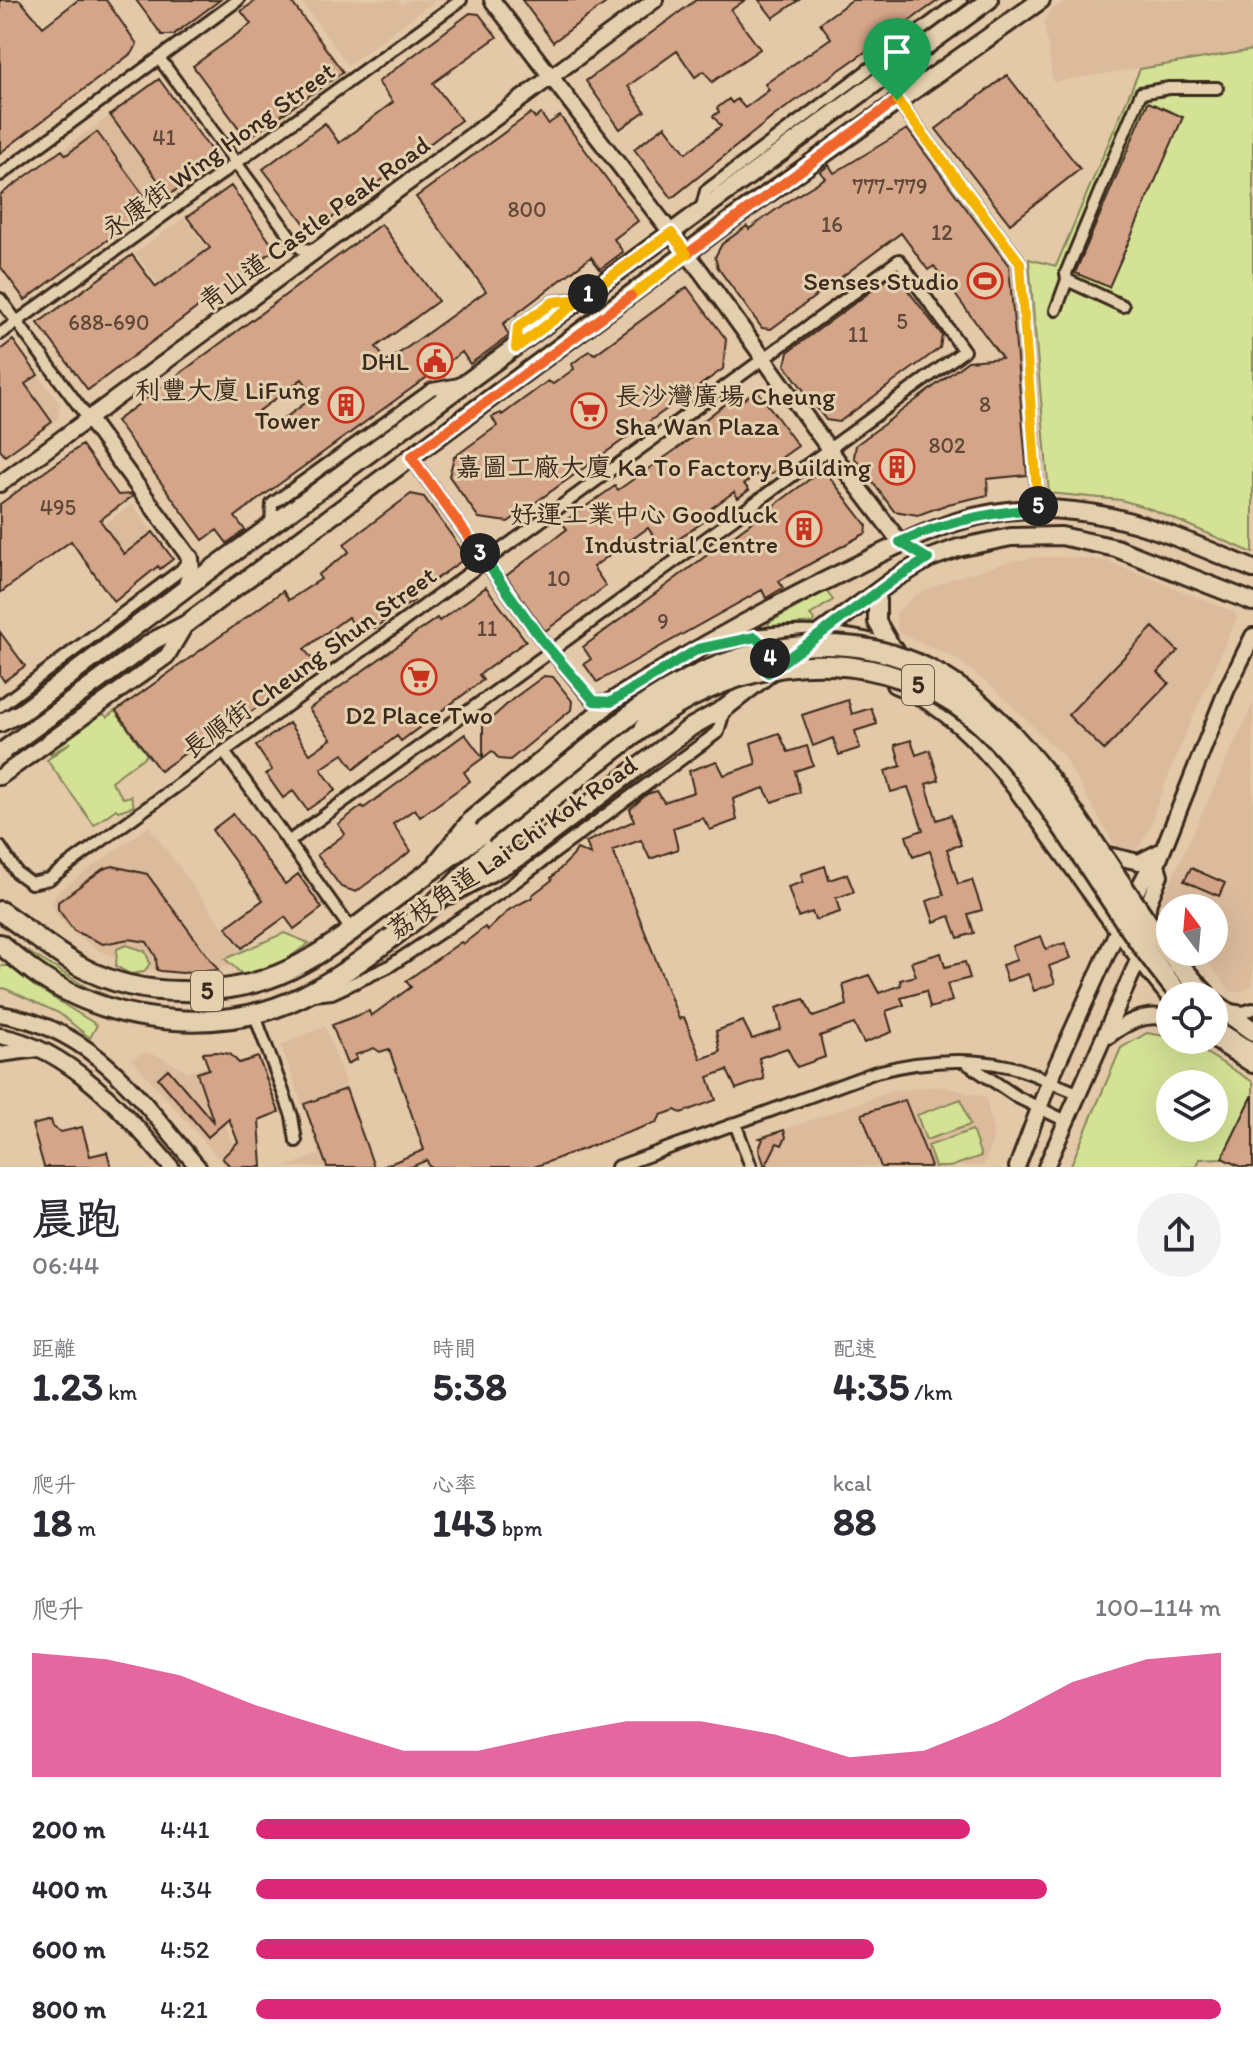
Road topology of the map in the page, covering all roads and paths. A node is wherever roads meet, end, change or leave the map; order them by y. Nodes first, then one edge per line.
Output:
1 (238, 0) edge
2 (461, 0) edge
3 (492, 0) edge
4 (655, 0) edge
5 (961, 0) edge
6 (989, 0) edge
7 (1041, 0) edge
8 (159, 58) junction
9 (550, 76) junction
10 (1217, 88) dead end
11 (897, 100) junction
12 (238, 163) junction
13 (0, 175) edge
14 (700, 212) junction
15 (671, 233) junction
16 (319, 249) junction
17 (687, 254) junction
18 (1067, 280) junction
19 (0, 299) edge
20 (1123, 306) dead end
21 (1056, 310) dead end
22 (17, 322) junction
23 (0, 334) edge
24 (765, 357) junction
25 (87, 417) junction
26 (829, 449) junction
27 (411, 457) junction
28 (0, 484) edge
29 (1038, 509) junction
30 (900, 542) junction
31 (190, 558) junction
32 (928, 559) junction
33 (485, 561) junction
34 (1253, 569) edge
35 (186, 588) junction
36 (877, 593) junction
37 (1253, 602) edge
38 (186, 624) junction
39 (818, 635) junction
40 (1253, 636) edge
41 (755, 637) junction
42 (892, 648) junction
43 (698, 649) junction
44 (552, 650) junction
45 (768, 673) junction
46 (611, 702) junction
47 (0, 706) edge
48 (725, 708) junction
49 (0, 723) edge
50 (1, 751) edge
51 (224, 752) junction
52 (0, 777) edge
53 (488, 840) junction
54 (288, 842) junction
55 (0, 847) edge
56 (1163, 850) junction
57 (1108, 855) junction
58 (1157, 865) junction
59 (427, 873) junction
60 (1133, 895) junction
61 (0, 900) edge
62 (435, 901) junction
63 (0, 911) edge
64 (1147, 915) junction
65 (18, 923) junction
66 (1156, 927) edge
67 (1118, 930) junction
68 (352, 931) junction
69 (0, 944) edge
70 (1139, 958) junction
71 (1187, 966) edge
72 (1158, 982) edge
73 (1170, 982) edge
74 (1195, 982) edge
75 (1200, 982) edge
76 (303, 996) junction
77 (1228, 1006) edge
78 (1253, 1009) edge
79 (1228, 1010) edge
80 (254, 1013) junction
81 (0, 1014) edge
82 (1156, 1018) edge
83 (1253, 1028) edge
84 (0, 1036) edge
85 (1228, 1038) edge
86 (1105, 1039) junction
87 (38, 1049) junction
88 (1228, 1049) edge
89 (0, 1054) edge
90 (1253, 1054) edge
91 (967, 1063) junction
92 (1253, 1065) edge
93 (1049, 1082) junction
94 (1078, 1093) junction
95 (1038, 1109) junction
96 (1066, 1121) junction
97 (735, 1123) junction
98 (296, 1141) dead end
99 (171, 1167) edge
100 (198, 1167) edge
101 (617, 1167) edge
102 (751, 1167) edge
103 (1017, 1167) edge
104 (1046, 1167) edge

1 - 8 street
2 - 12 street, 永康街 Wing Hong Street
3 - 9 street
4 - 9 street, 青山道 Castle Peak Road
5 - 14 street
6 - 14 main road
7 - 11 main road
8 - 12 street
8 - 13 street
9 - 15 street
9 - 16 street, 青山道 Castle Peak Road
10 - 18 street
11 - 17 main road
11 - 29 street
12 - 16 street
12 - 22 street, 永康街 Wing Hong Street
14 - 15 main road
15 - 17 street
15 - 35 main road
16 - 25 street, 青山道 Castle Peak Road
17 - 24 street
17 - 27 main road
18 - 20 street
18 - 21 street
19 - 22 street
22 - 23 street, 永康街 Wing Hong Street
22 - 25 street
24 - 26 street
24 - 26 street, 長順街 Cheung Shun Street
24 - 33 street, 長順街 Cheung Shun Street
25 - 28 street, 青山道 Castle Peak Road
25 - 31 street
26 - 30 street
26 - 44 street
27 - 33 street
27 - 38 main road
29 - 30 main road, 荔枝角道 Lai Chi Kok Road
29 - 34 main road, 荔枝角道 Lai Chi Kok Road
30 - 32 main road
30 - 43 main road, 荔枝角道 Lai Chi Kok Road
31 - 35 main road
31 - 47 street
32 - 36 main road, 荔枝角道 Lai Chi Kok Road
32 - 37 main road, 荔枝角道 Lai Chi Kok Road
33 - 44 street
33 - 51 street, 長順街 Cheung Shun Street
35 - 49 main road
36 - 39 main road, 荔枝角道 Lai Chi Kok Road
36 - 42 main road
38 - 50 main road, bridge
38 - 52 street
39 - 41 street, 荔枝角道 Lai Chi Kok Road
39 - 42 street
39 - 45 main road, 荔枝角道 Lai Chi Kok Road
40 - 56 street
41 - 43 street, 荔枝角道 Lai Chi Kok Road
41 - 45 main road
42 - 57 street
43 - 46 main road, 荔枝角道 Lai Chi Kok Road
44 - 46 street
44 - 54 street
45 - 48 main road, 荔枝角道 Lai Chi Kok Road
45 - 67 street
46 - 59 main road, 荔枝角道 Lai Chi Kok Road
48 - 62 main road, 荔枝角道 Lai Chi Kok Road
48 - 76 street, 荔枝角道 Lai Chi Kok Road
51 - 54 street
51 - 55 street, 長順街 Cheung Shun Street
53 - 59 highway, 5
53 - 62 highway, 5
53 - 73 highway, 5, bridge
53 - 74 highway, 5, bridge
54 - 68 street
56 - 57 street
56 - 58 street
57 - 60 street
58 - 60 street
58 - 64 street
59 - 68 highway, 荔枝角道 Lai Chi Kok Road / 5
60 - 64 street
60 - 67 street
61 - 65 main road
62 - 76 highway, 荔枝角道 Lai Chi Kok Road / 5
63 - 65 highway, 5
64 - 66 street
64 - 70 street
65 - 68 highway, 荔枝角道 Lai Chi Kok Road / 5
67 - 70 street
67 - 93 street
69 - 80 highway, 荔枝角道 Lai Chi Kok Road / 5
70 - 72 street
70 - 86 street
71 - 75 street
76 - 80 highway, 荔枝角道 Lai Chi Kok Road / 5
77 - 78 street
79 - 83 highway, 5
80 - 98 street
81 - 100 street
82 - 86 street
84 - 87 street
85 - 90 highway
86 - 94 street
87 - 89 street
87 - 99 street
88 - 92 street
91 - 93 street
91 - 95 street
91 - 97 street
93 - 94 street
93 - 95 street
94 - 96 street
95 - 96 street
95 - 103 street
96 - 104 street
97 - 101 street
97 - 102 street

